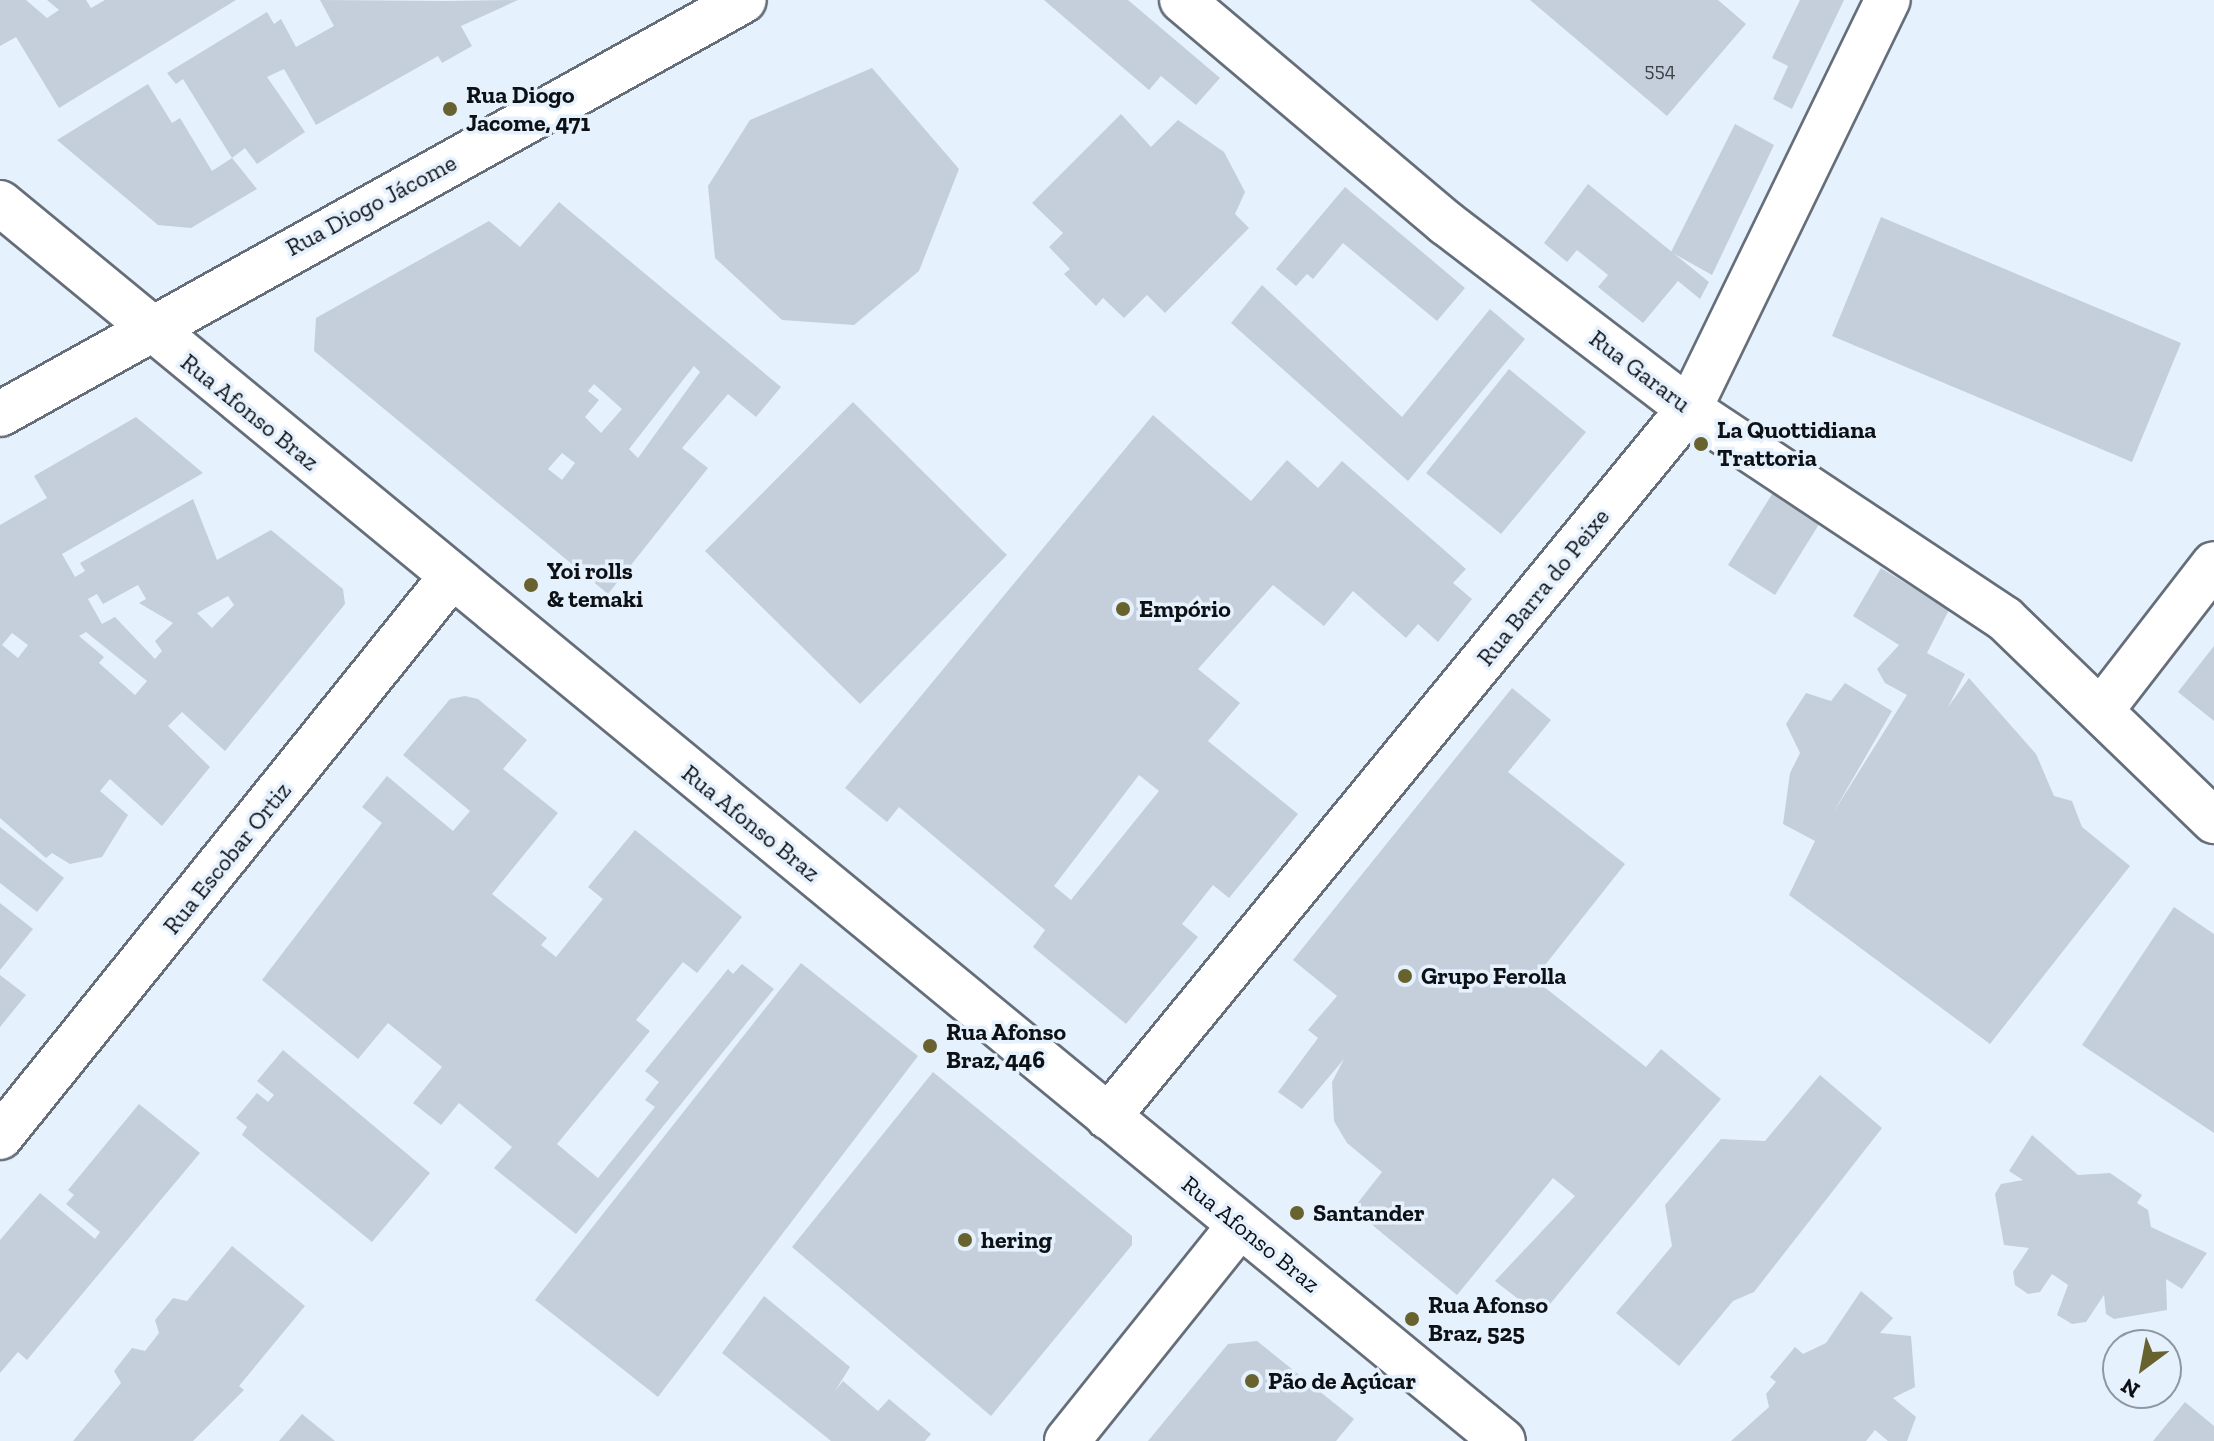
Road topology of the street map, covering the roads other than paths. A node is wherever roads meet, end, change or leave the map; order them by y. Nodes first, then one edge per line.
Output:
1 (744, 0) edge
2 (1182, 0) edge
3 (1888, 0) edge
4 (0, 203) edge
5 (146, 328) junction
6 (1689, 409) junction
7 (0, 414) edge
8 (2214, 564) edge
9 (451, 577) junction
10 (2102, 709) junction
11 (2214, 821) edge
12 (1108, 1117) junction
13 (0, 1137) edge
14 (1240, 1225) junction
15 (1067, 1441) edge
16 (1503, 1441) edge

1 - 5 street, Rua Diogo Jácome
2 - 6 street, Rua Gararu
3 - 6 street, Rua Barra do Peixe
4 - 5 street, Rua Afonso Braz
5 - 7 street, Rua Diogo Jácome
5 - 9 street, Rua Afonso Braz
6 - 10 street, Rua Gararu
6 - 12 street, Rua Barra do Peixe
8 - 10 street
9 - 12 street, Rua Afonso Braz
9 - 13 street, Rua Escobar Ortiz
10 - 11 street, Rua Gararu
12 - 14 street, Rua Afonso Braz
14 - 15 street
14 - 16 street, Rua Afonso Braz

